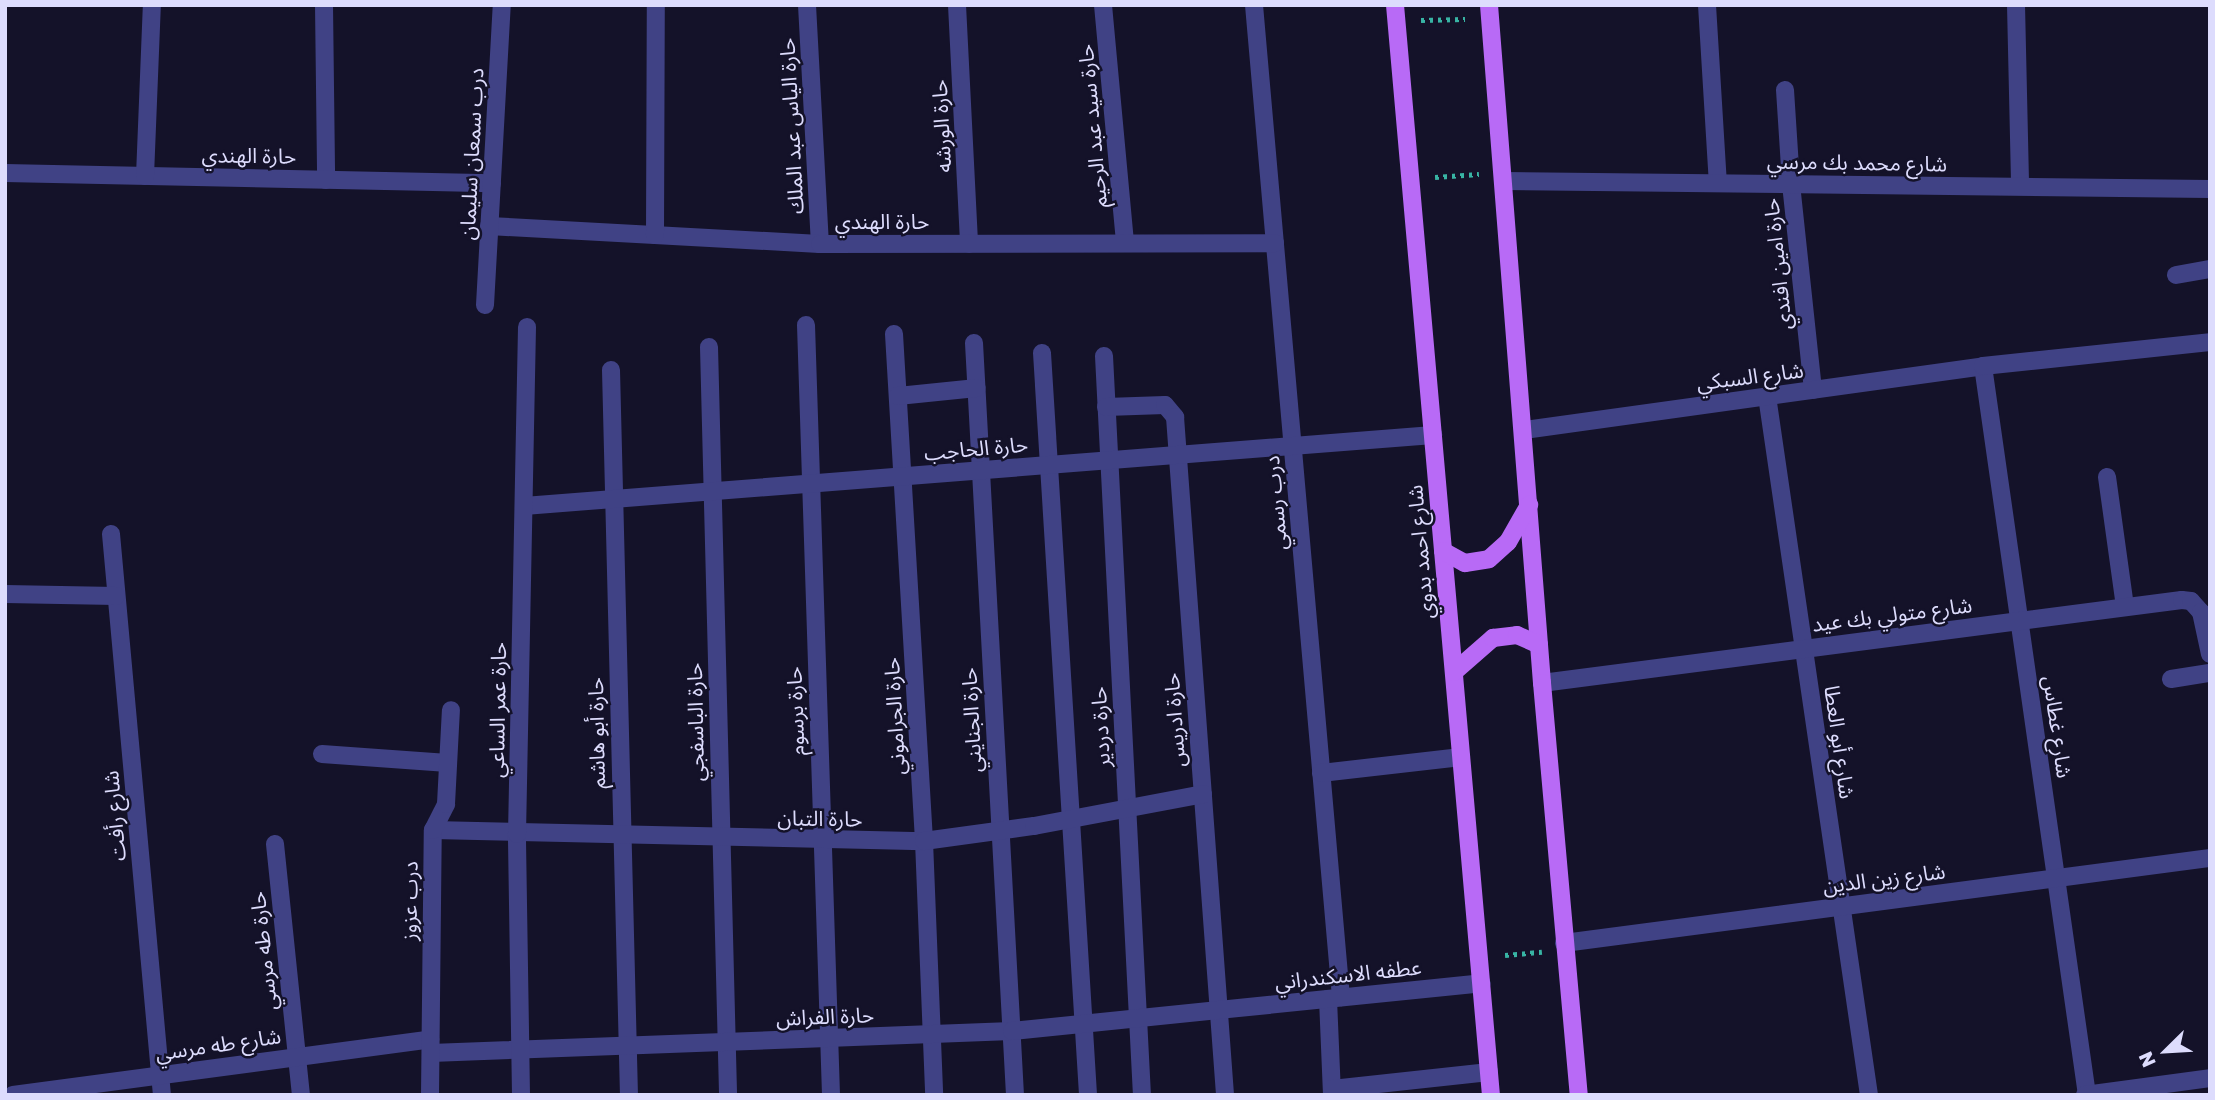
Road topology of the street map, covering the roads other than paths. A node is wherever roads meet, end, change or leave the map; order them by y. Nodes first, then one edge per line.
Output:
1 (152, 5) edge
2 (324, 5) edge
3 (502, 5) edge
4 (656, 5) edge
5 (807, 5) edge
6 (957, 5) edge
7 (1103, 5) edge
8 (1254, 5) edge
9 (1707, 5) edge
10 (2016, 5) edge
11 (1490, 12) edge
12 (1395, 13) edge
13 (1785, 90) dead end
14 (5, 173) edge
15 (145, 176) junction
16 (1504, 177) junction
17 (326, 180) junction
18 (492, 183) junction
19 (1718, 183) junction
20 (1791, 184) junction
21 (2020, 186) junction
22 (2210, 189) edge
23 (489, 226) junction
24 (655, 235) junction
25 (1125, 243) junction
26 (1275, 243) junction
27 (820, 244) junction
28 (969, 244) junction
29 (2210, 269) edge
30 (2175, 275) dead end
31 (485, 305) dead end
32 (806, 325) dead end
33 (527, 327) dead end
34 (894, 334) dead end
35 (2210, 342) edge
36 (974, 343) dead end
37 (709, 347) dead end
38 (1042, 353) dead end
39 (1104, 356) dead end
40 (1983, 366) junction
41 (611, 370) dead end
42 (977, 388) junction
43 (1813, 390) junction
44 (898, 396) junction
45 (1767, 396) junction
46 (1106, 407) junction
47 (1524, 430) junction
48 (1433, 435) junction
49 (1293, 446) junction
50 (1178, 455) junction
51 (1110, 460) junction
52 (1049, 465) junction
53 (981, 470) junction
54 (902, 477) junction
55 (2107, 477) dead end
56 (811, 484) junction
57 (712, 492) junction
58 (614, 499) junction
59 (1529, 505) junction
60 (524, 506) junction
61 (111, 534) dead end
62 (1443, 551) junction
63 (5, 594) edge
64 (116, 596) junction
65 (2125, 606) junction
66 (2020, 621) junction
67 (1539, 645) junction
68 (1804, 649) junction
69 (2210, 654) edge
70 (1454, 672) junction
71 (2210, 673) edge
72 (2171, 679) dead end
73 (1542, 682) junction
74 (451, 710) dead end
75 (322, 754) dead end
76 (1461, 757) junction
77 (448, 763) junction
78 (1321, 773) junction
79 (1203, 794) junction
80 (1127, 809) junction
81 (1071, 819) junction
82 (433, 830) junction
83 (1000, 832) junction
84 (517, 834) junction
85 (622, 836) junction
86 (720, 839) junction
87 (822, 841) junction
88 (924, 841) junction
89 (275, 844) dead end
90 (2210, 858) edge
91 (2057, 878) junction
92 (1841, 906) junction
93 (1564, 947) junction
94 (1482, 983) junction
95 (1334, 998) junction
96 (1219, 1010) junction
97 (1138, 1018) junction
98 (1084, 1024) junction
99 (1012, 1031) junction
100 (933, 1034) junction
101 (830, 1038) junction
102 (727, 1042) junction
103 (430, 1046) junction
104 (628, 1046) junction
105 (521, 1050) junction
106 (297, 1056) junction
107 (1489, 1072) junction
108 (160, 1075) junction
109 (2210, 1078) edge
110 (1332, 1092) edge
111 (37, 1093) edge
112 (13, 1095) edge
113 (162, 1095) edge
114 (301, 1095) edge
115 (430, 1095) edge
116 (521, 1095) edge
117 (629, 1095) edge
118 (728, 1095) edge
119 (831, 1095) edge
120 (934, 1095) edge
121 (1015, 1095) edge
122 (1088, 1095) edge
123 (1142, 1095) edge
124 (1225, 1095) edge
125 (1492, 1095) edge
126 (1579, 1095) edge
127 (1869, 1095) edge
128 (2086, 1095) edge

1 - 15 street
2 - 17 street
3 - 18 street, درب سمعان سليمان
4 - 24 street
5 - 27 street, حارة الياس عبد الملك
6 - 28 street, حارة الورشه
7 - 25 street, حارة سيد عبد الرحيم
8 - 26 street, درب رسمي
9 - 19 street
10 - 21 street
11 - 16 main road
12 - 48 main road, شارع احمد بدوي
13 - 20 street, حارة امين افندي
14 - 15 street, حارة الهندي
15 - 17 street, حارة الهندي
16 - 19 street, شارع محمد بك مرسي
16 - 47 main road
17 - 18 street, حارة الهندي
18 - 23 street, درب سمعان سليمان
19 - 20 street, شارع محمد بك مرسي
20 - 21 street, شارع محمد بك مرسي
20 - 43 street, حارة امين افندي
21 - 22 street, شارع محمد بك مرسي
23 - 24 street, حارة الهندي
23 - 31 street, درب سمعان سليمان
24 - 27 street, حارة الهندي
25 - 26 street, حارة الهندي
25 - 28 street, حارة الهندي
26 - 49 street, درب رسمي
27 - 28 street, حارة الهندي
29 - 30 street
32 - 56 street, حارة برسوم
33 - 60 street, حارة عمر الساعي
34 - 44 street, حارة الجراموني
35 - 40 street, شارع السبكي
36 - 42 street, حارة الجنايني
37 - 57 street, حارة الباسفجي
38 - 52 street
39 - 46 street, حارة دردير
40 - 43 street, شارع السبكي
40 - 66 street, شارع غطاس
41 - 58 street, حارة أبو هاشم
42 - 44 street
42 - 53 street, حارة الجنايني
43 - 45 street, شارع السبكي
44 - 54 street, حارة الجراموني
45 - 47 street, شارع السبكي
45 - 68 street, شارع أبو العطا
46 - 50 street, حارة ادريس
46 - 51 street, حارة دردير
47 - 59 main road
48 - 49 street, حارة الحاجب
48 - 62 main road, شارع احمد بدوي
49 - 50 street, حارة الحاجب
49 - 78 street, درب رسمي
50 - 51 street, حارة الحاجب
50 - 79 street, حارة ادريس
51 - 52 street, حارة الحاجب
51 - 80 street, حارة دردير
52 - 53 street, حارة الحاجب
52 - 81 street
53 - 54 street, حارة الحاجب
53 - 83 street, حارة الجنايني
54 - 56 street, حارة الحاجب
54 - 88 street, حارة الجراموني
55 - 65 street
56 - 57 street, حارة الحاجب
56 - 87 street, حارة برسوم
57 - 58 street, حارة الحاجب
57 - 86 street, حارة الباسفجي
58 - 60 street, حارة الحاجب
58 - 85 street, حارة أبو هاشم
59 - 62 main road
59 - 67 main road
60 - 84 street, حارة عمر الساعي
61 - 64 street, شارع رأفت
62 - 70 main road, شارع احمد بدوي
63 - 64 street
64 - 108 street, شارع رأفت
65 - 66 street, شارع متولي بك عيد
65 - 69 street, شارع متولي بك عيد
66 - 68 street, شارع متولي بك عيد
66 - 91 street, شارع غطاس
67 - 70 main road
67 - 73 main road
68 - 73 street, شارع متولي بك عيد
68 - 92 street, شارع أبو العطا
70 - 76 main road, شارع احمد بدوي
71 - 72 street
73 - 93 main road
74 - 77 street, درب عزوز
75 - 77 street
76 - 78 street
76 - 94 main road, شارع احمد بدوي
77 - 82 street, درب عزوز
78 - 95 street, درب رسمي
79 - 80 street, حارة التبان
79 - 96 street, حارة ادريس
80 - 81 street, حارة التبان
80 - 97 street, حارة دردير
81 - 83 street, حارة التبان
81 - 98 street
82 - 84 street, حارة التبان
82 - 103 street, درب عزوز
83 - 88 street, حارة التبان
83 - 99 street, حارة الجنايني
84 - 85 street, حارة التبان
84 - 105 street, حارة عمر الساعي
85 - 86 street, حارة التبان
85 - 104 street, حارة أبو هاشم
86 - 87 street, حارة التبان
86 - 102 street, حارة الباسفجي
87 - 88 street, حارة التبان
87 - 101 street, حارة برسوم
88 - 100 street, حارة الجراموني
89 - 106 street, حارة طه مرسي
90 - 91 street, شارع زين الدين
91 - 92 street, شارع زين الدين
91 - 128 street, شارع غطاس
92 - 93 street, شارع زين الدين
92 - 127 street, شارع أبو العطا
93 - 126 main road
94 - 95 street, عطفه الاسكندراني
94 - 107 main road, شارع احمد بدوي
95 - 96 street, عطفه الاسكندراني
95 - 110 street, درب رسمي
96 - 97 street, حارة الفراش
96 - 124 street, حارة ادريس
97 - 98 street, حارة الفراش
97 - 123 street, حارة دردير
98 - 99 street, حارة الفراش
98 - 122 street
99 - 100 street, حارة الفراش
99 - 121 street, حارة الجنايني
100 - 101 street, حارة الفراش
100 - 120 street, حارة الجراموني
101 - 102 street, حارة الفراش
101 - 119 street, حارة برسوم
102 - 104 street, حارة الفراش
102 - 118 street, حارة الباسفجي
103 - 105 street, حارة الفراش
103 - 106 street, شارع طه مرسي
103 - 115 street, درب عزوز
104 - 105 street, حارة الفراش
104 - 117 street, حارة أبو هاشم
105 - 116 street, حارة عمر الساعي
106 - 108 street, شارع طه مرسي
106 - 114 street, حارة طه مرسي
107 - 110 street
107 - 125 main road, شارع احمد بدوي
108 - 111 street, شارع طه مرسي
108 - 113 street, شارع رأفت
109 - 128 street
111 - 112 street, شارع طه مرسي

